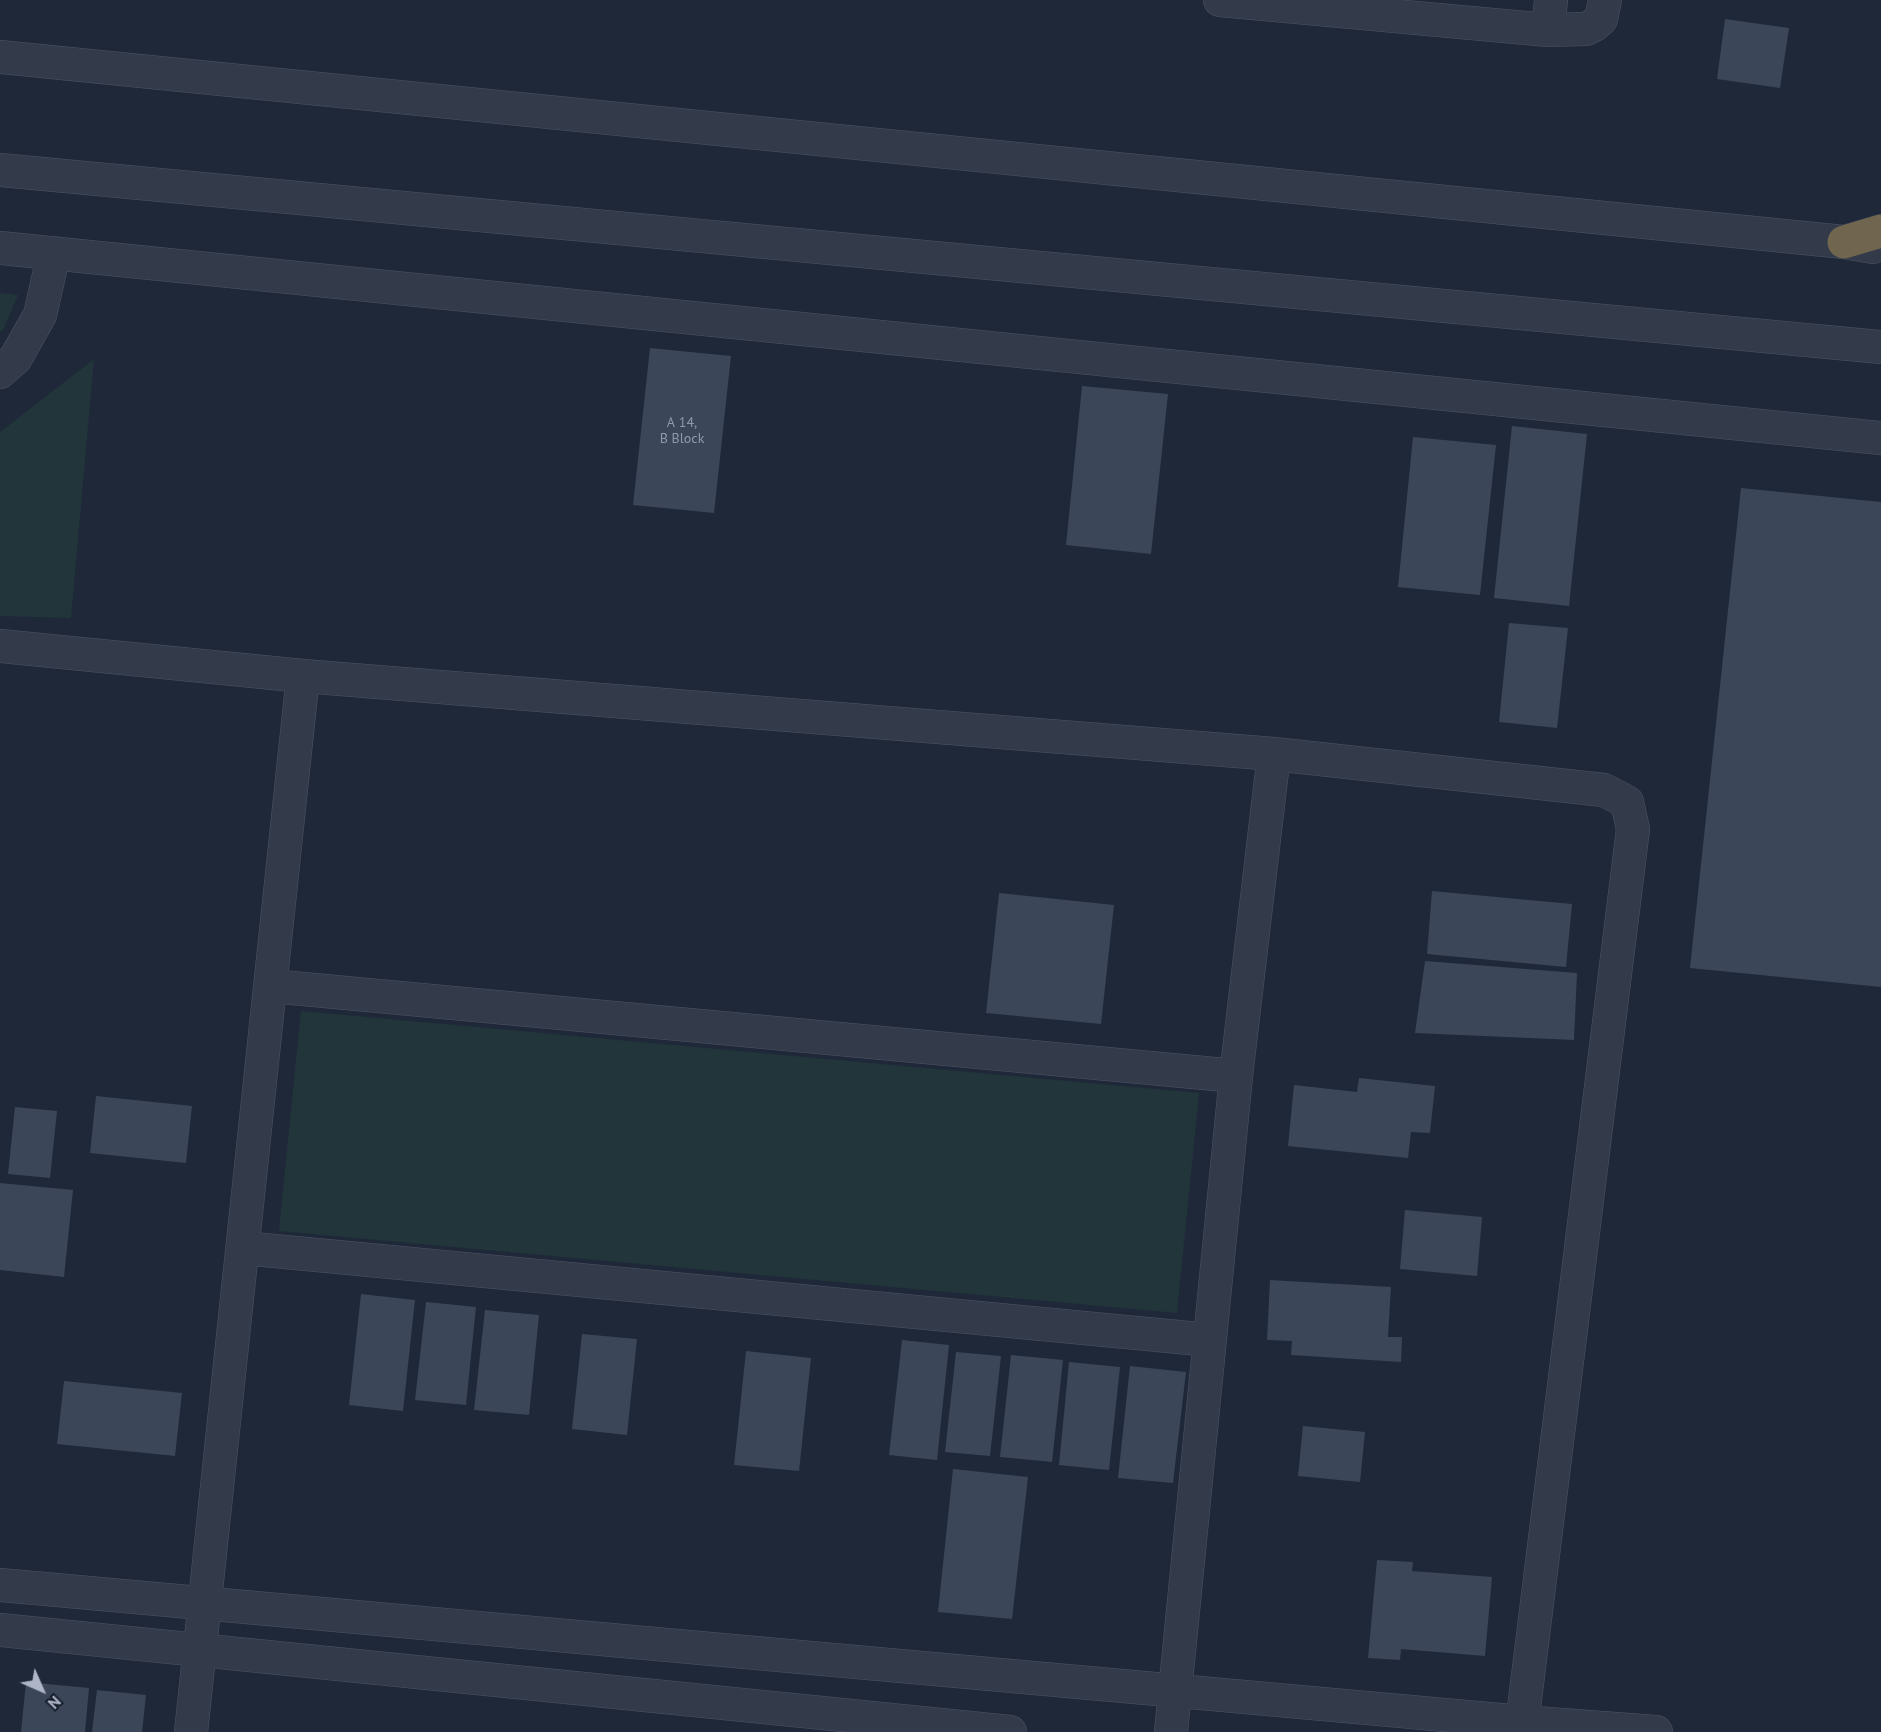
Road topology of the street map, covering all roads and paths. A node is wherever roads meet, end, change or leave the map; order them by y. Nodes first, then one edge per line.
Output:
1 (1220, 0) edge
2 (1605, 0) edge
3 (1550, 15) edge
4 (0, 57) edge
5 (0, 170) edge
6 (1881, 231) edge
7 (1844, 242) junction
8 (0, 248) edge
9 (1881, 248) edge
10 (54, 253) junction
11 (1881, 348) edge
12 (0, 372) edge
13 (1881, 438) edge
14 (0, 646) edge
15 (303, 676) junction
16 (1274, 754) junction
17 (271, 986) junction
18 (1236, 1076) junction
19 (243, 1248) junction
20 (1210, 1340) junction
21 (0, 1586) edge
22 (205, 1604) junction
23 (0, 1630) edge
24 (198, 1650) junction
25 (1175, 1691) junction
26 (1522, 1727) edge
27 (191, 1732) edge
28 (1011, 1732) edge
29 (1171, 1732) edge
30 (1656, 1732) edge

1 - 3 street
2 - 3 street
4 - 7 street
5 - 11 street
6 - 7 highway
7 - 9 street
8 - 10 street
10 - 12 street
10 - 13 street
14 - 15 street
15 - 16 street
15 - 17 street
16 - 18 street
16 - 26 street
17 - 18 street
17 - 19 street
18 - 20 street
19 - 20 street
19 - 22 street
20 - 25 street
21 - 22 street
22 - 24 street
22 - 25 street
23 - 24 street
24 - 27 street
24 - 28 street
25 - 26 street
25 - 29 street
26 - 30 street

